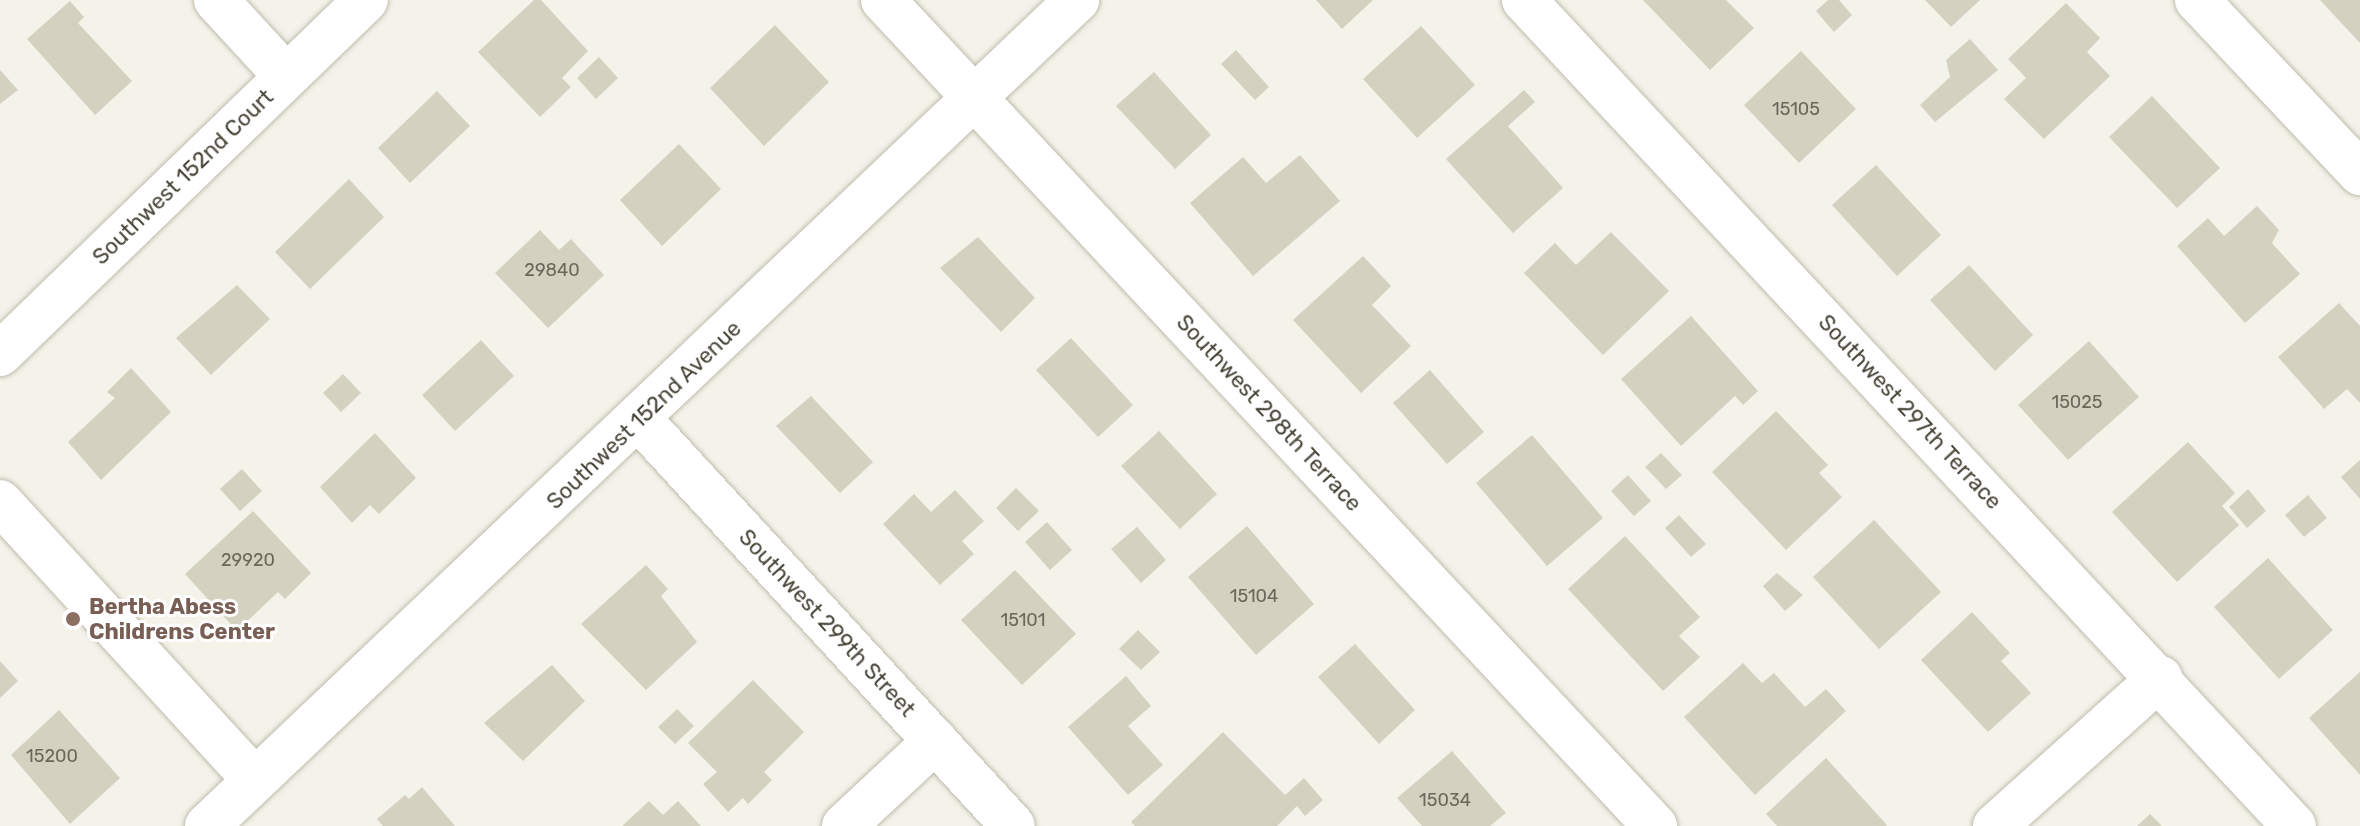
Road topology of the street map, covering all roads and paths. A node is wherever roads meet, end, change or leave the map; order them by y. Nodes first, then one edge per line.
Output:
1 (216, 0) edge
2 (366, 0) edge
3 (883, 0) edge
4 (1077, 0) edge
5 (1524, 0) edge
6 (2197, 0) edge
7 (286, 76) junction
8 (973, 98) junction
9 (2360, 173) edge
10 (0, 354) edge
11 (640, 420) junction
12 (0, 502) edge
13 (2160, 678) junction
14 (935, 741) junction
15 (255, 780) junction
16 (207, 826) edge
17 (844, 826) edge
18 (1013, 826) edge
19 (1655, 826) edge
20 (1995, 826) edge
21 (2294, 826) edge

1 - 7 street
2 - 7 street, Southwest 152nd Court
3 - 8 street, Southwest 298th Terrace
4 - 8 street, Southwest 152nd Avenue
5 - 13 street, Southwest 297th Terrace
6 - 9 street
7 - 10 street, Southwest 152nd Court
8 - 11 street, Southwest 152nd Avenue
8 - 19 street, Southwest 298th Terrace
11 - 14 street, Southwest 299th Street
11 - 15 street, Southwest 152nd Avenue
12 - 15 street
13 - 20 street
13 - 21 street, Southwest 297th Terrace
14 - 17 street
14 - 18 street, Southwest 299th Street
15 - 16 street, Southwest 152nd Avenue

